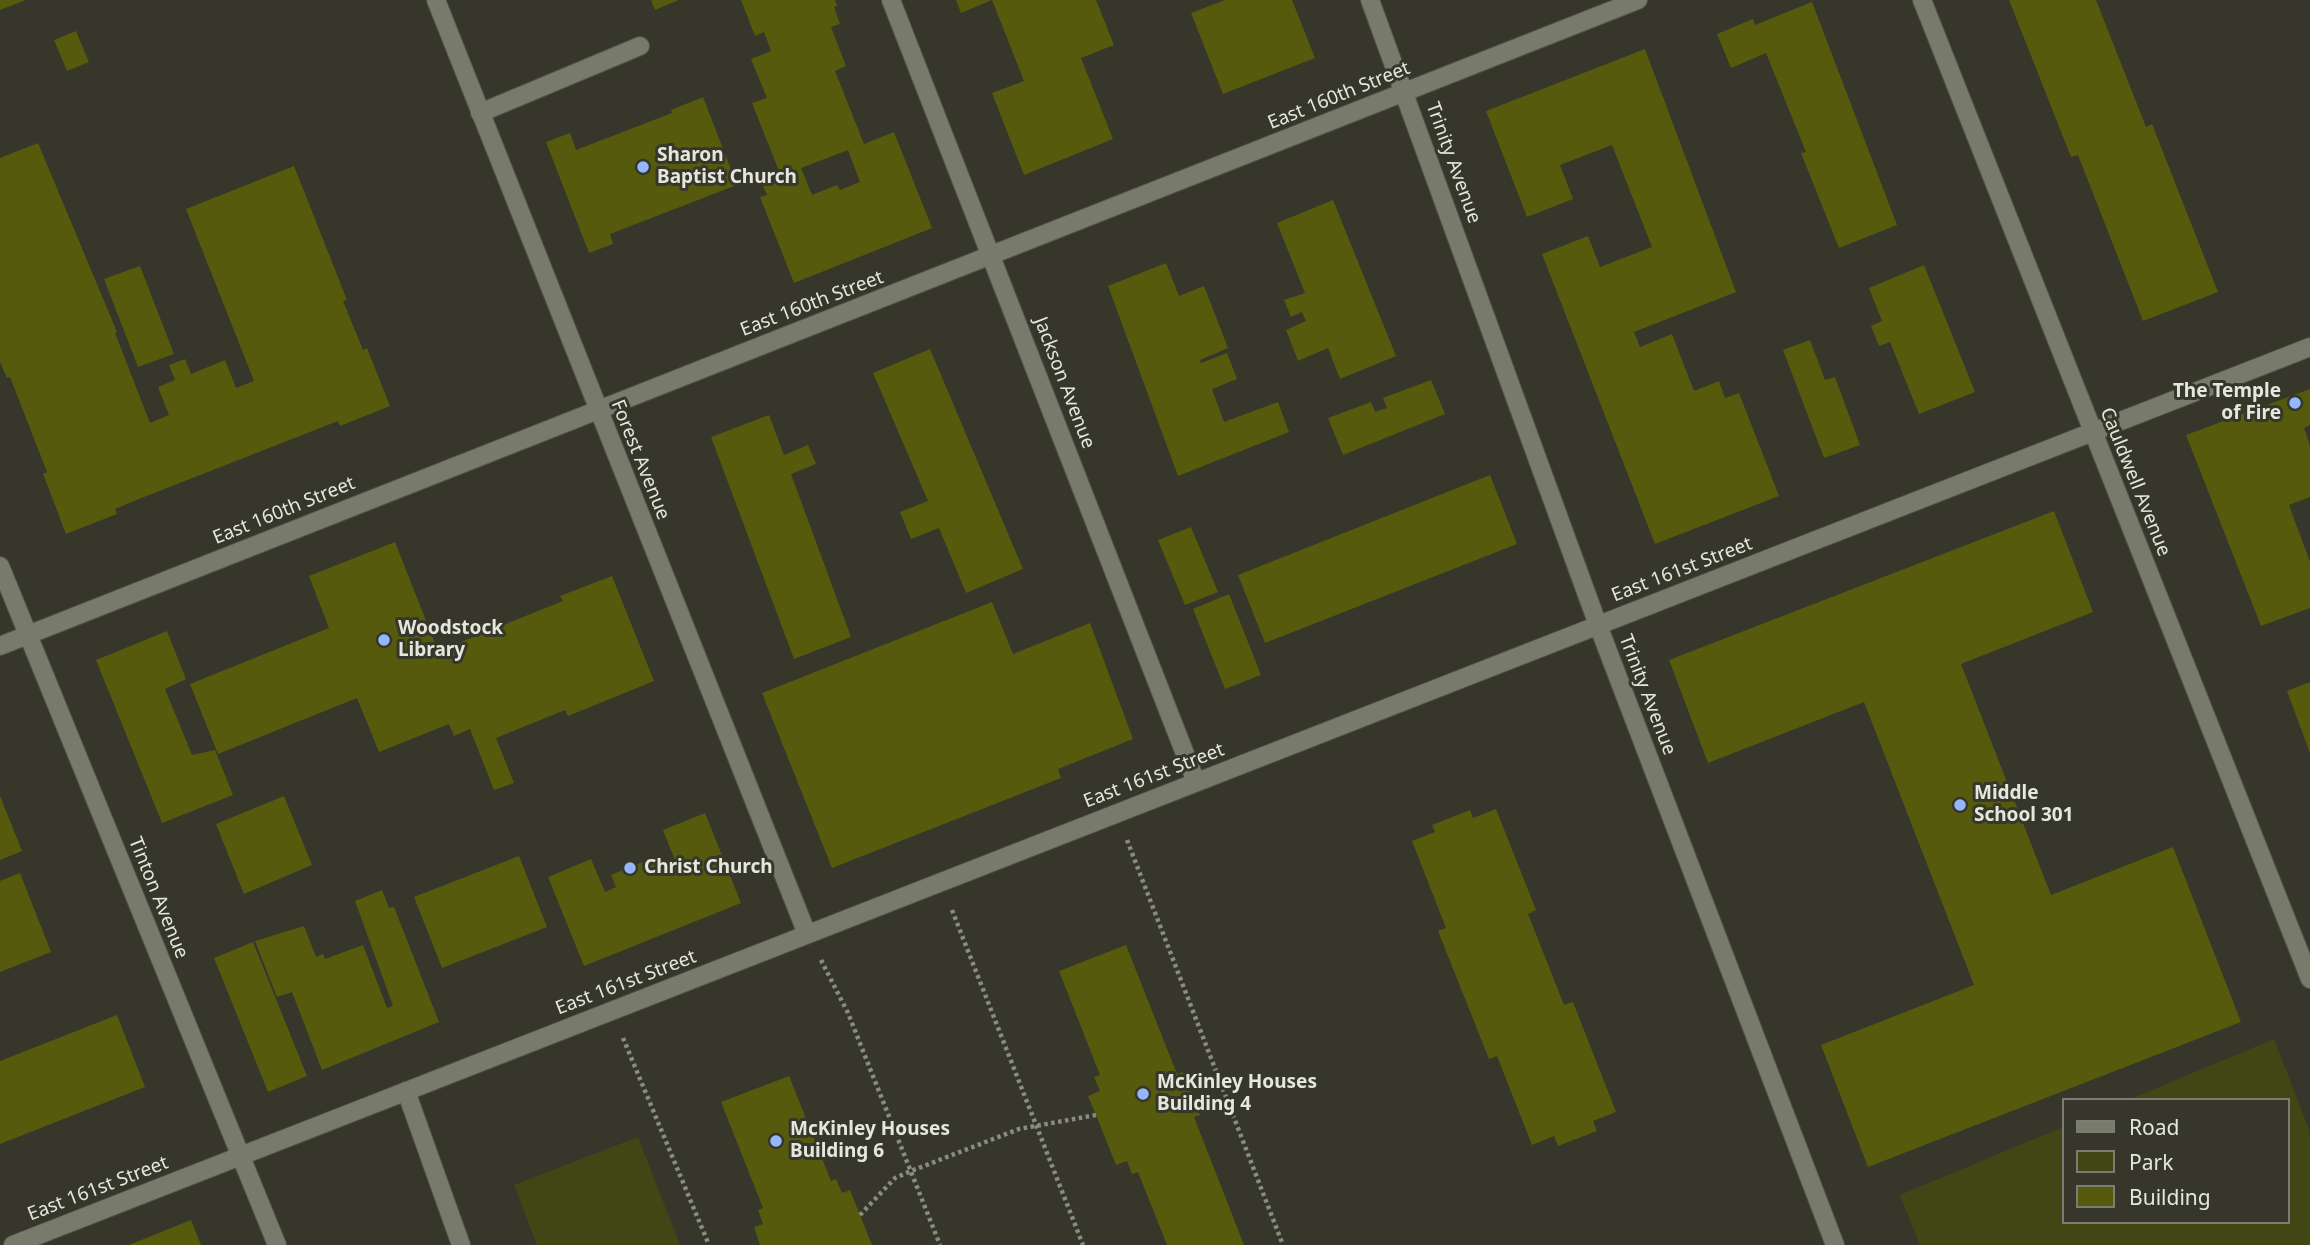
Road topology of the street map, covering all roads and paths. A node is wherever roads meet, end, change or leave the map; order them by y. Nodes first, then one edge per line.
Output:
1 (436, 0) edge
2 (891, 0) edge
3 (1370, 0) edge
4 (1638, 0) edge
5 (1922, 0) edge
6 (640, 46) dead end
7 (1406, 92) junction
8 (480, 113) junction
9 (992, 256) junction
10 (2310, 347) edge
11 (597, 410) junction
12 (2092, 432) junction
13 (0, 566) edge
14 (1598, 625) junction
15 (27, 635) junction
16 (0, 646) edge
17 (1196, 782) junction
18 (1117, 813) junction
19 (941, 882) junction
20 (807, 934) junction
21 (2310, 979) edge
22 (612, 1011) junction
23 (406, 1091) junction
24 (1096, 1115) dead end
25 (1037, 1126) junction
26 (241, 1156) junction
27 (911, 1171) junction
28 (860, 1214) dead end
29 (13, 1245) edge
30 (277, 1245) edge
31 (461, 1245) edge
32 (709, 1245) edge
33 (940, 1245) edge
34 (1083, 1245) edge
35 (1283, 1245) edge
36 (1835, 1245) edge

1 - 8 street, Forest Avenue
2 - 9 street, Jackson Avenue
3 - 7 street, Trinity Avenue
4 - 7 street, East 160th Street
5 - 12 street, Cauldwell Avenue
6 - 8 street
7 - 9 street, East 160th Street
7 - 14 street, Trinity Avenue
8 - 11 street, Forest Avenue
9 - 11 street, East 160th Street
9 - 17 street, Jackson Avenue
10 - 12 street, East 161st Street
11 - 15 street, East 160th Street
11 - 20 street, Forest Avenue
12 - 14 street, East 161st Street
12 - 21 street, Cauldwell Avenue
13 - 15 street, Tinton Avenue
14 - 17 street, East 161st Street
14 - 36 street, Trinity Avenue
15 - 16 street, East 160th Street
15 - 26 street, Tinton Avenue
17 - 18 street, East 161st Street
18 - 19 street, East 161st Street
18 - 35 path
19 - 20 street, East 161st Street
19 - 25 path
20 - 22 street, East 161st Street
20 - 27 path
22 - 23 street, East 161st Street
22 - 32 path
23 - 26 street, East 161st Street
23 - 31 street
24 - 25 path
25 - 27 path
25 - 34 path
26 - 29 street, East 161st Street
26 - 30 street, Tinton Avenue
27 - 28 path
27 - 33 path

